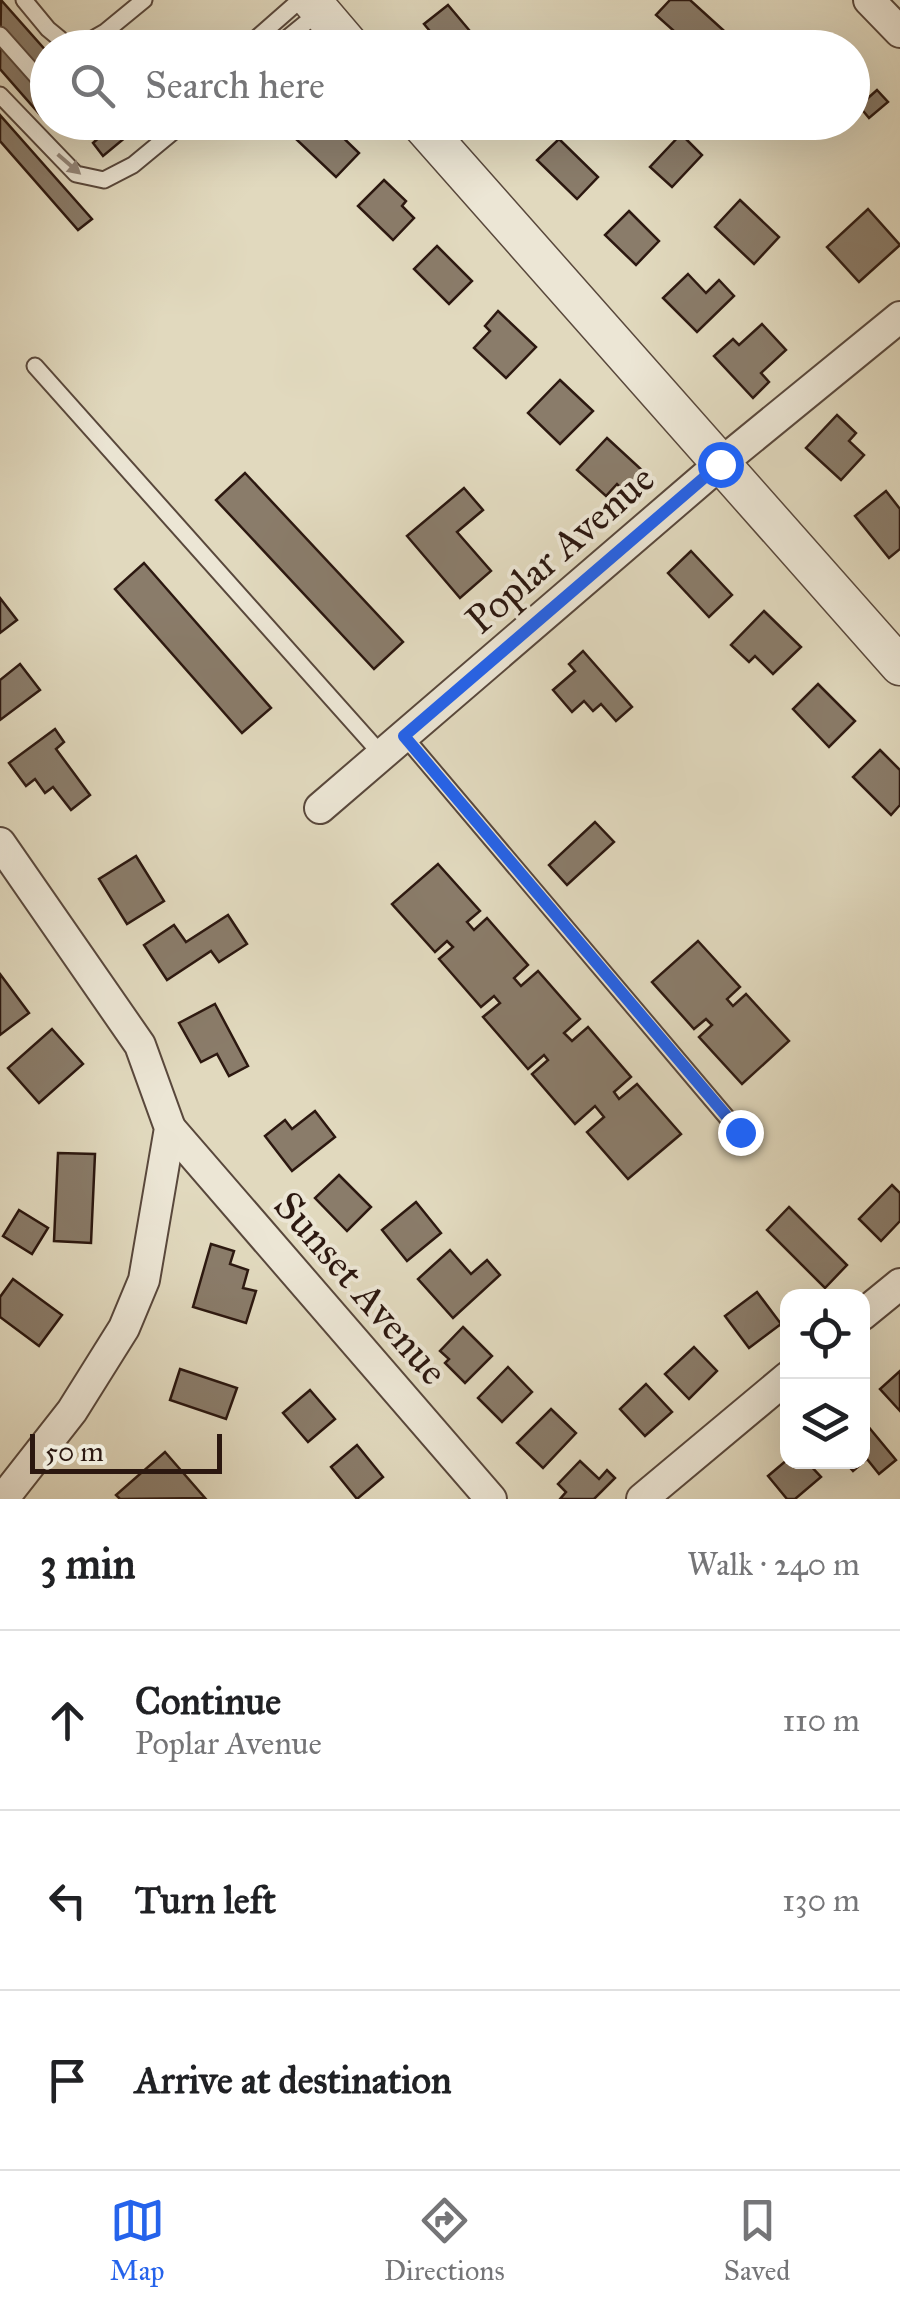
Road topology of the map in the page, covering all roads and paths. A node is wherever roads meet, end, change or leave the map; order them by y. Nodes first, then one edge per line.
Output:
1 (24, 0) edge
2 (144, 0) edge
3 (869, 0) edge
4 (310, 4) edge
5 (49, 30) edge
6 (107, 30) edge
7 (271, 30) edge
8 (290, 30) edge
9 (335, 30) edge
10 (900, 32) edge
11 (0, 36) edge
12 (30, 69) edge
13 (0, 95) edge
14 (30, 126) edge
15 (43, 140) edge
16 (164, 140) edge
17 (434, 140) edge
18 (900, 317) edge
19 (36, 366) dead end
20 (720, 464) junction
21 (900, 666) edge
22 (393, 746) junction
23 (320, 808) dead end
24 (0, 842) edge
25 (170, 1128) junction
26 (740, 1132) dead end
27 (900, 1284) edge
28 (870, 1308) edge
29 (784, 1379) edge
30 (3, 1499) edge
31 (492, 1499) edge
32 (642, 1499) edge

1 - 5 lane
2 - 6 lane
3 - 10 street
4 - 7 lane
4 - 8 lane
4 - 9 street
11 - 12 lane
13 -> 14 lane
15 -> 16 lane
17 - 20 street
18 - 20 street, Poplar Avenue
19 - 22 lane
20 - 21 street
20 - 22 street, Poplar Avenue
22 - 23 street, Poplar Avenue
22 - 26 lane
24 - 25 street
25 - 30 street
25 - 31 street, Sunset Avenue
27 - 28 street
29 - 32 street

